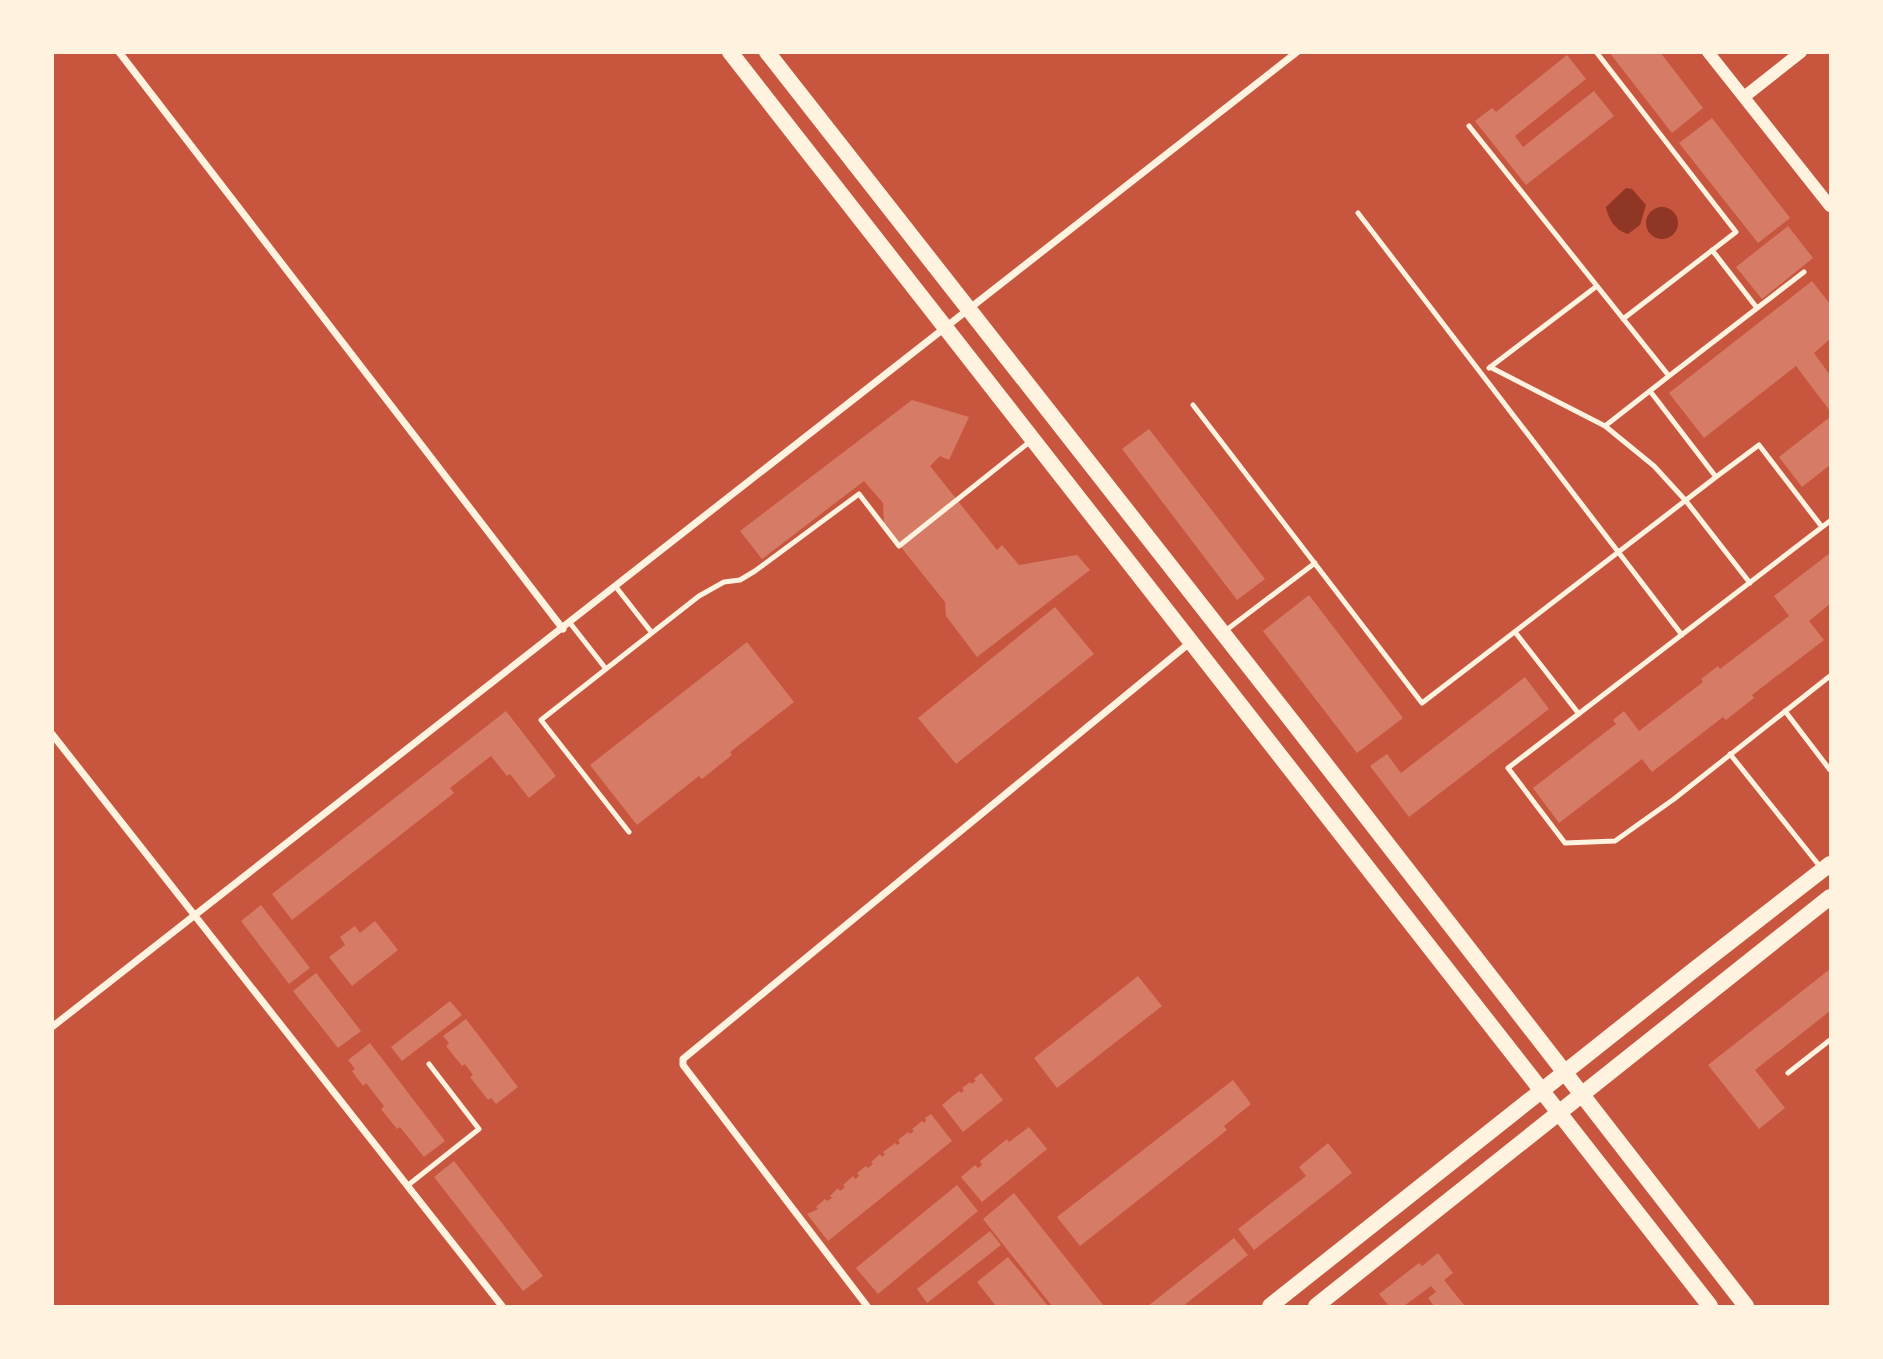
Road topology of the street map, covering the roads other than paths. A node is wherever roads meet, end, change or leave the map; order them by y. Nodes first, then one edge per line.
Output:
1 (119, 52) edge
2 (730, 52) edge
3 (767, 52) edge
4 (1297, 52) edge
5 (1708, 52) edge
6 (1801, 52) edge
7 (1597, 53) edge
8 (1744, 97) junction
9 (1469, 126) dead end
10 (1830, 206) edge
11 (1358, 213) dead end
12 (1712, 250) junction
13 (1804, 272) dead end
14 (1597, 286) junction
15 (1758, 308) junction
16 (970, 311) junction
17 (1623, 319) junction
18 (947, 329) junction
19 (1490, 367) junction
20 (1481, 374) junction
21 (1669, 376) junction
22 (1650, 391) junction
23 (1193, 405) dead end
24 (1605, 426) junction
25 (1033, 439) junction
26 (1716, 477) junction
27 (1686, 500) junction
28 (1830, 521) edge
29 (1822, 527) junction
30 (1618, 552) junction
31 (1315, 563) junction
32 (1750, 583) junction
33 (616, 587) junction
34 (566, 626) junction
35 (1515, 632) junction
36 (652, 633) junction
37 (1223, 633) junction
38 (1682, 635) junction
39 (1192, 641) junction
40 (606, 669) junction
41 (1830, 676) edge
42 (1785, 711) junction
43 (1579, 714) junction
44 (52, 734) edge
45 (1730, 754) junction
46 (1830, 771) edge
47 (629, 832) dead end
48 (1827, 867) edge
49 (1830, 897) edge
50 (195, 916) junction
51 (52, 1027) edge
52 (1830, 1040) edge
53 (429, 1064) dead end
54 (1566, 1072) junction
55 (1788, 1073) dead end
56 (1542, 1090) junction
57 (1583, 1094) junction
58 (1560, 1113) junction
59 (407, 1186) junction
60 (502, 1307) edge
61 (867, 1307) edge
62 (1270, 1307) edge
63 (1316, 1307) edge
64 (1710, 1307) edge
65 (1746, 1307) edge

1 - 34 street
2 - 18 main road
3 - 16 main road
4 - 16 street
5 - 8 street
6 - 8 street
7 - 12 lane
8 - 10 street
9 - 14 lane
11 - 20 lane
12 - 15 lane
12 - 17 lane
13 - 15 lane
14 - 17 lane
14 - 19 lane
15 - 21 lane
16 - 18 street
16 - 37 main road
17 - 21 lane
18 - 25 main road
18 - 33 street
19 - 20 lane
19 - 24 lane
20 - 30 lane
21 - 22 lane
22 - 24 lane
22 - 26 lane
23 - 31 lane
24 - 27 lane
25 - 36 lane
25 - 39 main road
26 - 27 lane
26 - 29 lane
27 - 30 lane
27 - 32 lane
28 - 29 lane
29 - 32 lane
30 - 35 lane
30 - 38 lane
31 - 35 lane
31 - 37 lane
32 - 38 lane
33 - 34 street
33 - 36 lane
34 - 40 lane
34 - 50 street
35 - 43 lane
36 - 40 lane
37 - 54 main road
38 - 43 lane
39 - 56 main road
39 - 61 street
40 - 47 lane
41 - 42 lane
42 - 45 lane
42 - 46 lane
43 - 45 lane
44 - 50 street
45 - 48 lane
48 - 54 main road
49 - 57 main road
50 - 51 street
50 - 59 street
52 - 55 lane
53 - 59 lane
54 - 56 main road
54 - 57 main road
56 - 58 main road
56 - 62 main road
57 - 58 main road
57 - 65 main road
58 - 63 main road
58 - 64 main road
59 - 60 street

